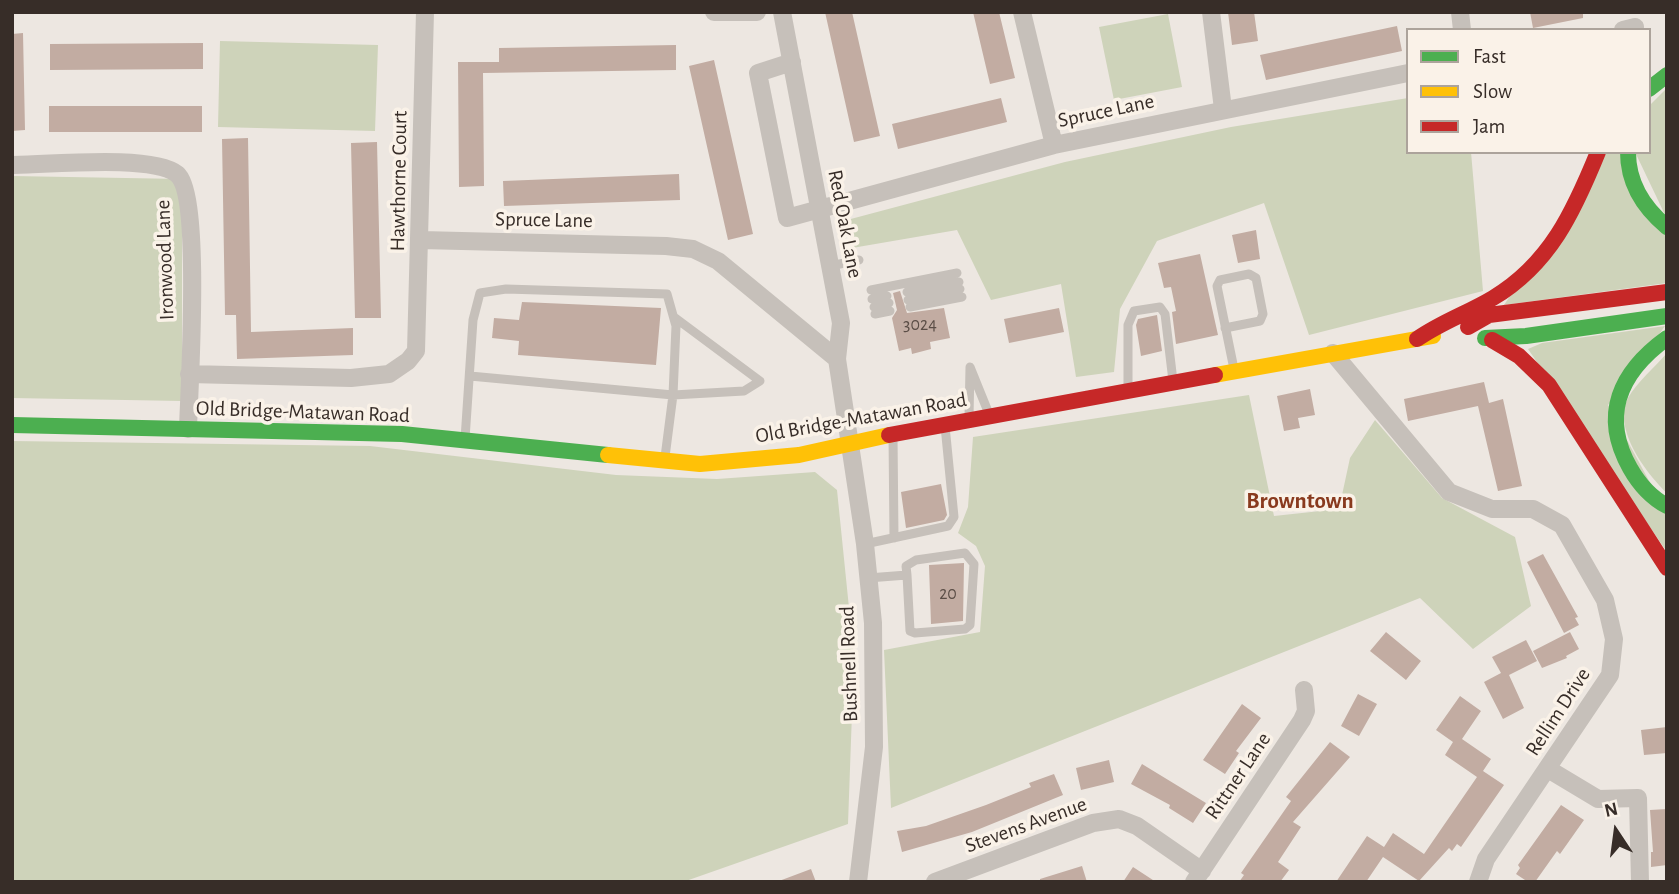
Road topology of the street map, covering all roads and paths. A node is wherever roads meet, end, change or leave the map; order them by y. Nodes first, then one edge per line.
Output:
1 (425, 12) edge
2 (713, 12) edge
3 (757, 12) edge
4 (782, 12) edge
5 (1022, 12) edge
6 (1212, 12) edge
7 (792, 62) junction
8 (1406, 73) edge
9 (1667, 75) edge
10 (1651, 87) edge
11 (1223, 110) junction
12 (1054, 145) junction
13 (1597, 154) edge
14 (1628, 154) edge
15 (12, 165) edge
16 (818, 211) junction
17 (1667, 227) edge
18 (421, 240) junction
19 (859, 260) dead end
20 (829, 266) junction
21 (959, 285) junction
22 (1667, 292) edge
23 (873, 302) junction
24 (1667, 316) edge
25 (674, 317) junction
26 (1225, 328) junction
27 (1460, 331) junction
28 (1667, 338) edge
29 (1417, 339) junction
30 (1492, 340) junction
31 (1334, 353) junction
32 (837, 359) junction
33 (1234, 371) junction
34 (189, 374) junction
35 (470, 376) junction
36 (1173, 382) junction
37 (1128, 391) junction
38 (673, 395) junction
39 (989, 416) junction
40 (970, 419) junction
41 (945, 424) junction
42 (12, 425) edge
43 (188, 429) junction
44 (893, 435) junction
45 (465, 441) junction
46 (851, 444) junction
47 (665, 460) junction
48 (1667, 506) edge
49 (894, 538) junction
50 (865, 544) junction
51 (1667, 568) edge
52 (906, 575) junction
53 (868, 578) junction
54 (1304, 690) dead end
55 (1548, 769) junction
56 (1198, 876) edge
57 (858, 882) edge
58 (935, 882) edge
59 (1478, 882) edge
60 (1640, 882) edge

1 - 18 street, Hawthorne Court
2 - 3 street
4 - 7 street, Red Oak Lane
5 - 12 street
6 - 11 street
7 - 16 street, Red Oak Lane
7 - 16 street, Spruce Lane
8 - 11 street, Spruce Lane
9 - 10 main road
11 - 12 street, Spruce Lane
12 - 16 street, Spruce Lane
13 - 29 main road
14 - 17 main road
15 - 34 street, Ironwood Lane
16 - 20 street, Red Oak Lane
18 - 32 street, Spruce Lane
18 - 34 street, Hawthorne Court
19 - 20 lane
20 - 32 street, Red Oak Lane
21 - 21 lane
21 - 23 lane
22 - 27 main road, Old Bridge-Matawan Road
23 - 23 lane
24 - 30 main road, Old Bridge-Matawan Road
25 - 35 lane
25 - 38 lane
25 - 38 lane
26 - 26 lane
26 - 33 lane
27 - 29 main road, Old Bridge-Matawan Road
27 - 30 main road, Old Bridge-Matawan Road
28 - 48 main road
29 - 31 main road, Old Bridge-Matawan Road
30 - 51 main road
31 - 33 main road, Old Bridge-Matawan Road
31 - 55 street, Rellim Drive
32 - 46 street, Red Oak Lane
33 - 36 main road, Old Bridge-Matawan Road
34 - 43 street, Ironwood Lane
35 - 38 lane
35 - 45 lane
36 - 37 main road, Old Bridge-Matawan Road
36 - 37 lane
37 - 39 main road, Old Bridge-Matawan Road
38 - 47 lane
39 - 40 main road, Old Bridge-Matawan Road
39 - 40 lane
40 - 41 main road, Old Bridge-Matawan Road
41 - 44 main road, Old Bridge-Matawan Road
41 - 49 lane
42 - 43 main road, Old Bridge-Matawan Road
43 - 45 main road, Old Bridge-Matawan Road
44 - 46 main road, Old Bridge-Matawan Road
44 - 49 lane
45 - 47 main road, Old Bridge-Matawan Road
46 - 47 main road, Old Bridge-Matawan Road
46 - 50 street, Bushnell Road
49 - 50 lane
50 - 53 street, Bushnell Road
52 - 52 lane
52 - 53 lane
53 - 57 street, Bushnell Road
54 - 56 street, Rittner Lane
55 - 59 street, Rellim Drive
55 - 60 street
56 - 58 street, Stevens Avenue

